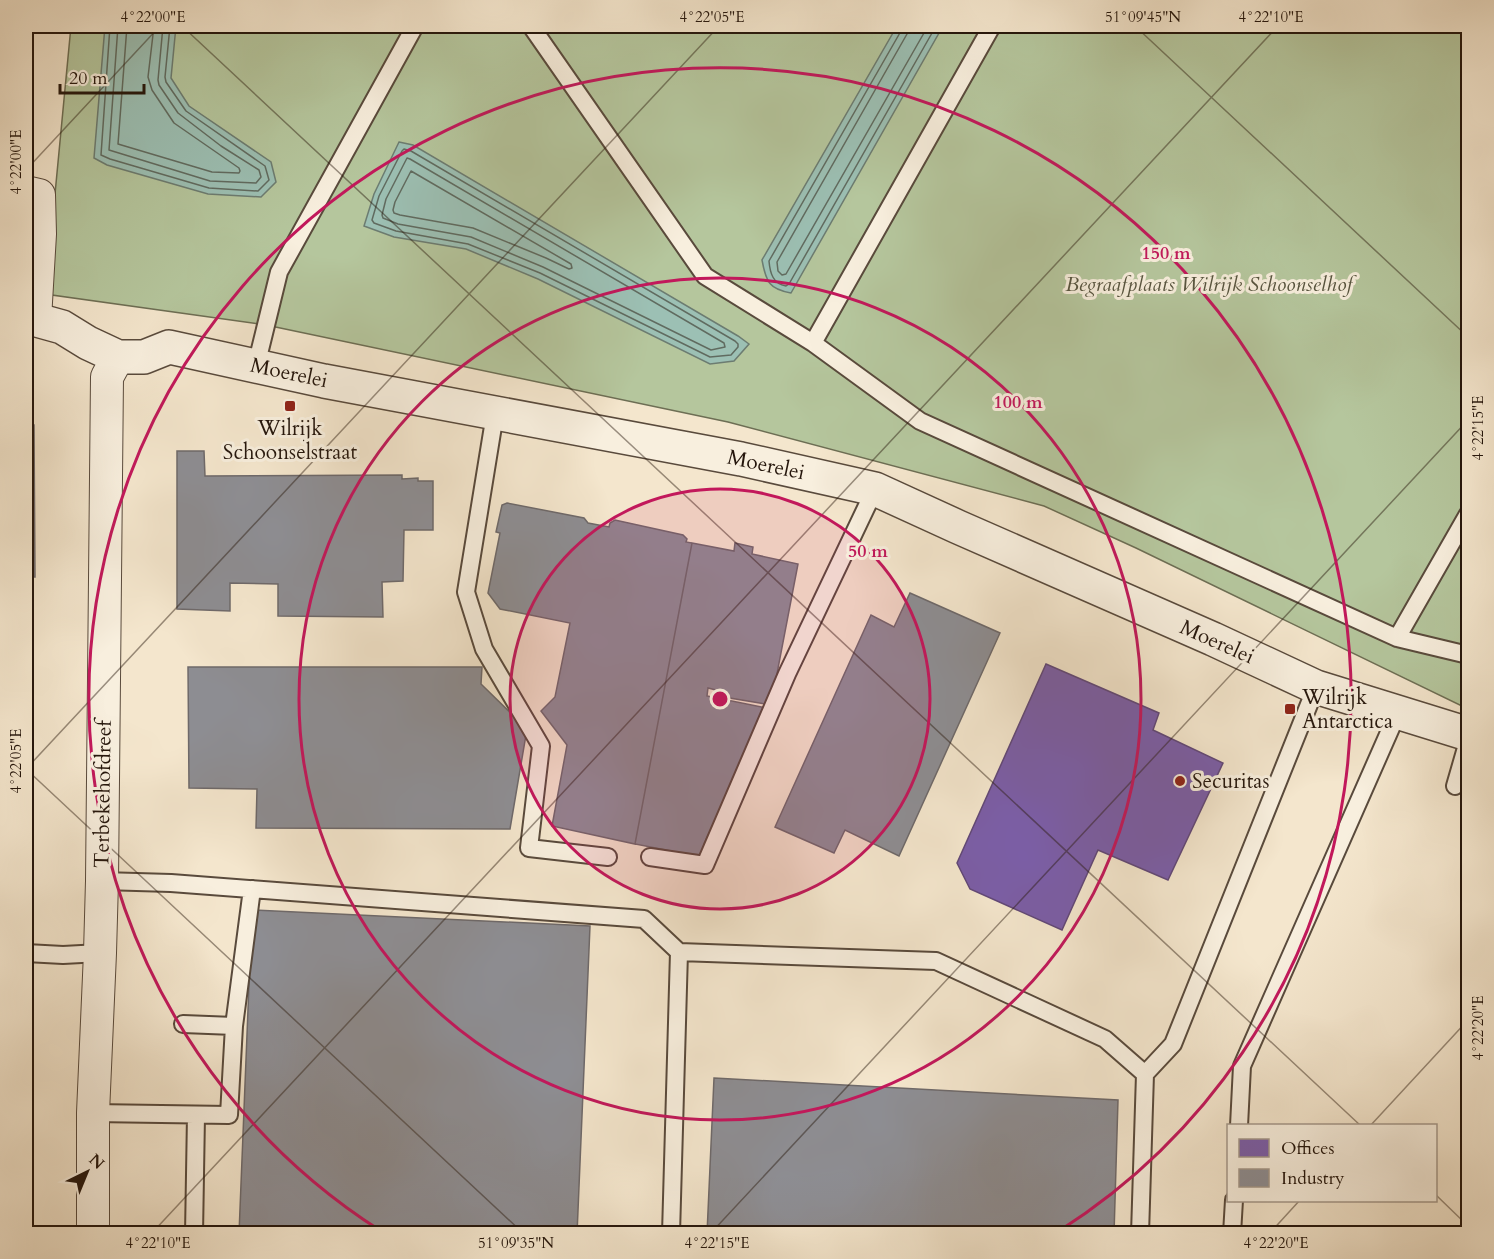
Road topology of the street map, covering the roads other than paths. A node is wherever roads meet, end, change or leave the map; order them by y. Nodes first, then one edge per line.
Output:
1 (414, 26) edge
2 (531, 26) edge
3 (992, 26) edge
4 (26, 192) edge
5 (30, 318) edge
6 (813, 343) junction
7 (118, 357) junction
8 (256, 366) junction
9 (495, 414) junction
10 (875, 489) junction
11 (1468, 514) edge
12 (1464, 532) edge
13 (1397, 638) junction
14 (1468, 655) edge
15 (1316, 687) junction
16 (1398, 712) junction
17 (1468, 734) edge
18 (1468, 741) edge
19 (1455, 786) dead end
20 (608, 857) dead end
21 (650, 857) dead end
22 (102, 881) junction
23 (252, 889) junction
24 (679, 952) junction
25 (26, 953) edge
26 (100, 953) junction
27 (183, 1024) dead end
28 (234, 1026) junction
29 (1146, 1074) junction
30 (93, 1113) junction
31 (196, 1115) junction
32 (1239, 1124) edge
33 (1234, 1202) edge
34 (93, 1233) edge
35 (194, 1233) edge
36 (671, 1233) edge
37 (1140, 1233) edge
38 (1232, 1233) edge

1 - 8 lane
2 - 6 lane
3 - 6 lane
4 - 5 street, Moerelei
5 - 7 street, Moerelei
6 - 13 lane
7 - 8 street, Moerelei
7 - 22 street, Terbekehofdreef
8 - 9 street, Moerelei
9 - 10 street, Moerelei
9 - 20 lane
10 - 15 street, Moerelei
10 - 21 lane
11 - 12 lane
12 - 13 lane
13 - 14 lane
15 - 16 street, Moerelei
15 - 29 lane
16 - 17 street, Moerelei
16 - 32 lane
18 - 19 lane
22 - 23 lane
22 - 26 street, Terbekehofdreef
23 - 24 lane
23 - 28 lane
24 - 29 lane
24 - 36 lane
25 - 26 lane
26 - 30 street, Terbekehofdreef
27 - 28 lane
28 - 31 lane
29 - 37 lane
30 - 31 lane
30 - 34 street, Terbekehofdreef
31 - 35 lane
33 - 38 lane

